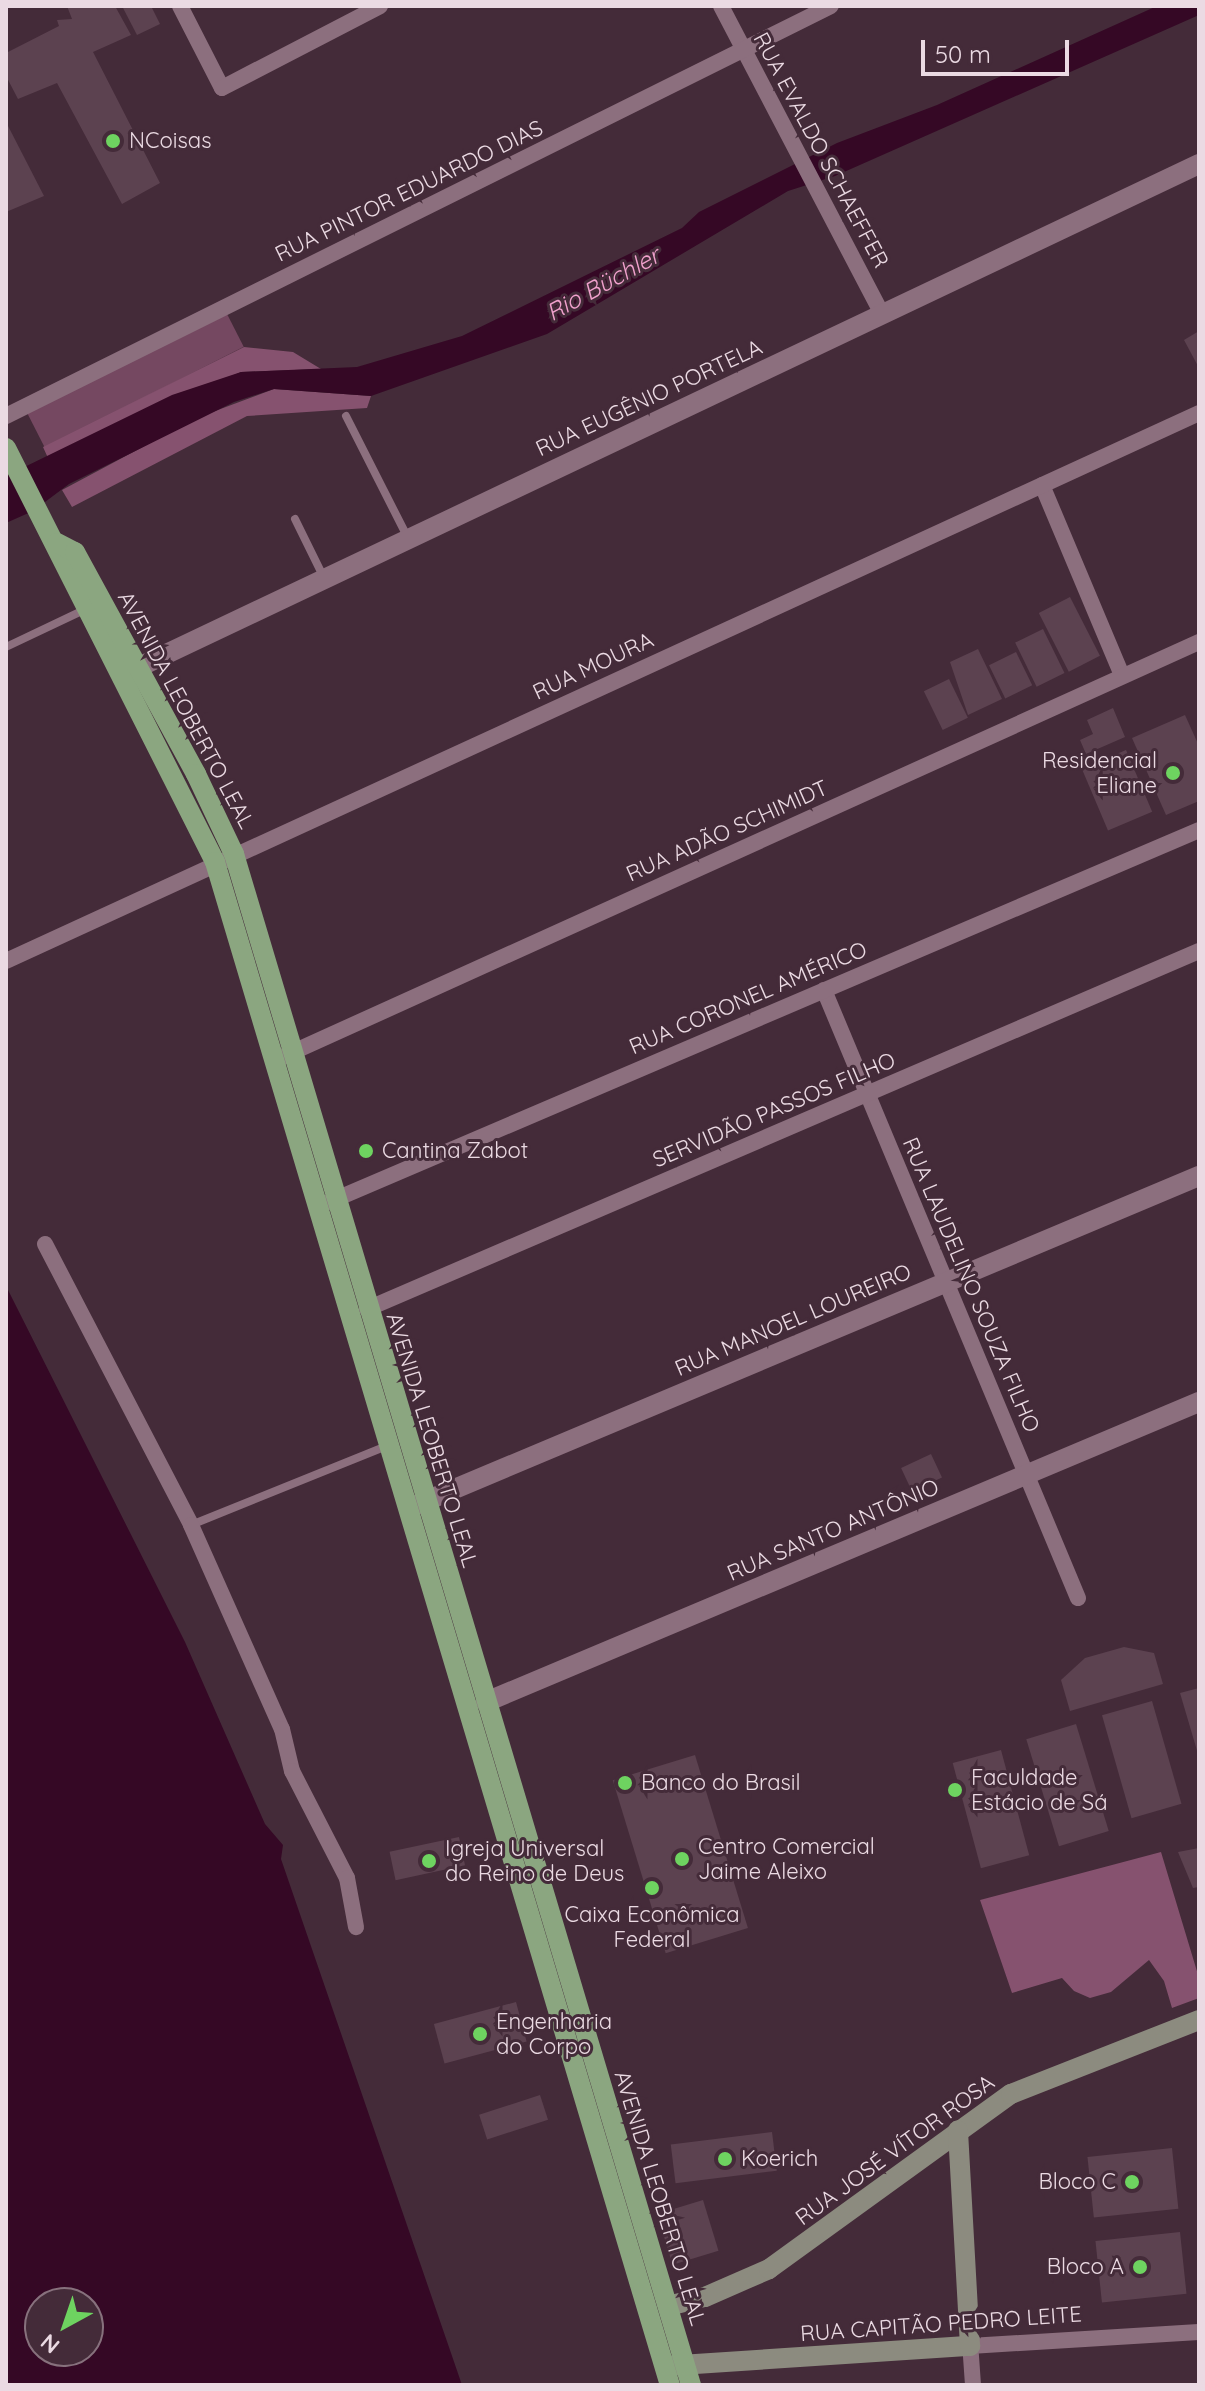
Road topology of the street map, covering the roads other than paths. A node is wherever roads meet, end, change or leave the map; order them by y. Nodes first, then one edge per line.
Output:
1 (180, 6) edge
2 (380, 6) edge
3 (721, 6) edge
4 (831, 6) edge
5 (744, 49) junction
6 (1199, 164) edge
7 (882, 314) junction
8 (1199, 413) edge
9 (6, 416) edge
10 (346, 416) dead end
11 (10, 455) edge
12 (1042, 485) junction
13 (295, 519) dead end
14 (409, 538) junction
15 (57, 543) junction
16 (324, 578) junction
17 (84, 610) junction
18 (1199, 642) edge
19 (6, 647) edge
20 (128, 672) junction
21 (1122, 675) junction
22 (1199, 830) edge
23 (224, 858) junction
24 (1199, 951) edge
25 (6, 961) edge
26 (824, 990) junction
27 (282, 1058) junction
28 (867, 1094) junction
29 (1199, 1176) edge
30 (325, 1204) junction
31 (45, 1244) dead end
32 (946, 1282) junction
33 (367, 1309) junction
34 (1199, 1402) edge
35 (387, 1446) junction
36 (1026, 1475) junction
37 (425, 1501) junction
38 (406, 1509) junction
39 (191, 1525) junction
40 (1078, 1598) dead end
41 (486, 1702) junction
42 (356, 1927) dead end
43 (1199, 2020) edge
44 (958, 2130) junction
45 (668, 2306) junction
46 (1199, 2332) edge
47 (970, 2346) junction
48 (673, 2372) edge
49 (691, 2385) edge
50 (973, 2385) edge

1 - 2 street
3 - 5 street, RUA EVALDO SCHAEFFER
4 - 5 street, RUA PINTOR EDUARDO DIAS
5 - 7 street, RUA EVALDO SCHAEFFER
5 - 9 street, RUA PINTOR EDUARDO DIAS
6 - 7 street, RUA EUGÊNIO PORTELA
7 - 14 street, RUA EUGÊNIO PORTELA
8 - 12 street, RUA MOURA
10 - 14 lane
11 - 15 main road, AVENIDA LEOBERTO LEAL
12 - 21 street
12 - 23 street, RUA MOURA
13 - 16 lane
14 - 16 street, RUA EUGÊNIO PORTELA
15 - 17 main road, AVENIDA LEOBERTO LEAL
15 - 20 main road, AVENIDA LEOBERTO LEAL
16 - 20 street, RUA EUGÊNIO PORTELA
17 - 19 lane
17 - 20 main road, AVENIDA LEOBERTO LEAL
18 - 21 street, RUA ADÃO SCHIMIDT
20 - 23 main road, AVENIDA LEOBERTO LEAL
21 - 27 street, RUA ADÃO SCHIMIDT
22 - 26 street, RUA CORONEL AMÉRICO
23 - 25 street, RUA MOURA
23 - 27 main road, AVENIDA LEOBERTO LEAL
24 - 28 street, SERVIDÃO PASSOS FILHO
26 - 28 street, RUA LAUDELINO SOUZA FILHO
26 - 30 street, RUA CORONEL AMÉRICO
27 - 30 main road, AVENIDA LEOBERTO LEAL
28 - 32 street, RUA LAUDELINO SOUZA FILHO
28 - 33 street, SERVIDÃO PASSOS FILHO
29 - 32 street, RUA MANOEL LOUREIRO
30 - 33 main road, AVENIDA LEOBERTO LEAL
30 - 35 main road, AVENIDA LEOBERTO LEAL
31 - 39 street
32 - 36 street, RUA LAUDELINO SOUZA FILHO
32 - 37 street, RUA MANOEL LOUREIRO
33 - 37 main road, AVENIDA LEOBERTO LEAL
34 - 36 street, RUA SANTO ANTÔNIO
35 - 38 main road, AVENIDA LEOBERTO LEAL
35 - 39 lane
36 - 40 street, RUA LAUDELINO SOUZA FILHO
36 - 41 street, RUA SANTO ANTÔNIO
37 - 38 street, RUA MANOEL LOUREIRO
37 - 41 main road, AVENIDA LEOBERTO LEAL
38 - 48 main road, AVENIDA LEOBERTO LEAL
39 - 42 street
41 - 45 main road, AVENIDA LEOBERTO LEAL
43 - 44 main road, RUA JOSÉ VÍTOR ROSA
44 - 45 main road, RUA JOSÉ VÍTOR ROSA
44 - 47 main road
45 - 48 main road, AVENIDA LEOBERTO LEAL
46 - 47 street, RUA CAPITÃO PEDRO LEITE
47 - 48 main road, RUA CAPITÃO PEDRO LEITE
47 - 50 street
48 - 49 main road, AVENIDA LEOBERTO LEAL

